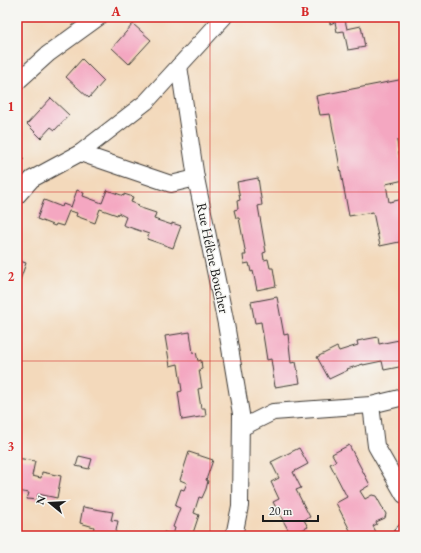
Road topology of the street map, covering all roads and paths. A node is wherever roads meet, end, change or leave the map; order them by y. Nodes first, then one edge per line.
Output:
1 (99, 17) edge
2 (218, 20) edge
3 (179, 66) junction
4 (17, 82) edge
5 (80, 153) junction
6 (196, 178) junction
7 (17, 196) edge
8 (404, 397) edge
9 (371, 405) junction
10 (241, 428) junction
11 (404, 496) edge
12 (404, 532) edge
13 (234, 536) edge
14 (401, 536) edge

1 - 4 street
2 - 3 street
3 - 5 street
3 - 6 street, Rue Hélène Boucher
5 - 6 street
5 - 7 street
6 - 10 street, Rue Hélène Boucher
8 - 9 street
9 - 10 street
9 - 11 street
10 - 13 street, Rue Hélène Boucher
12 - 14 street

